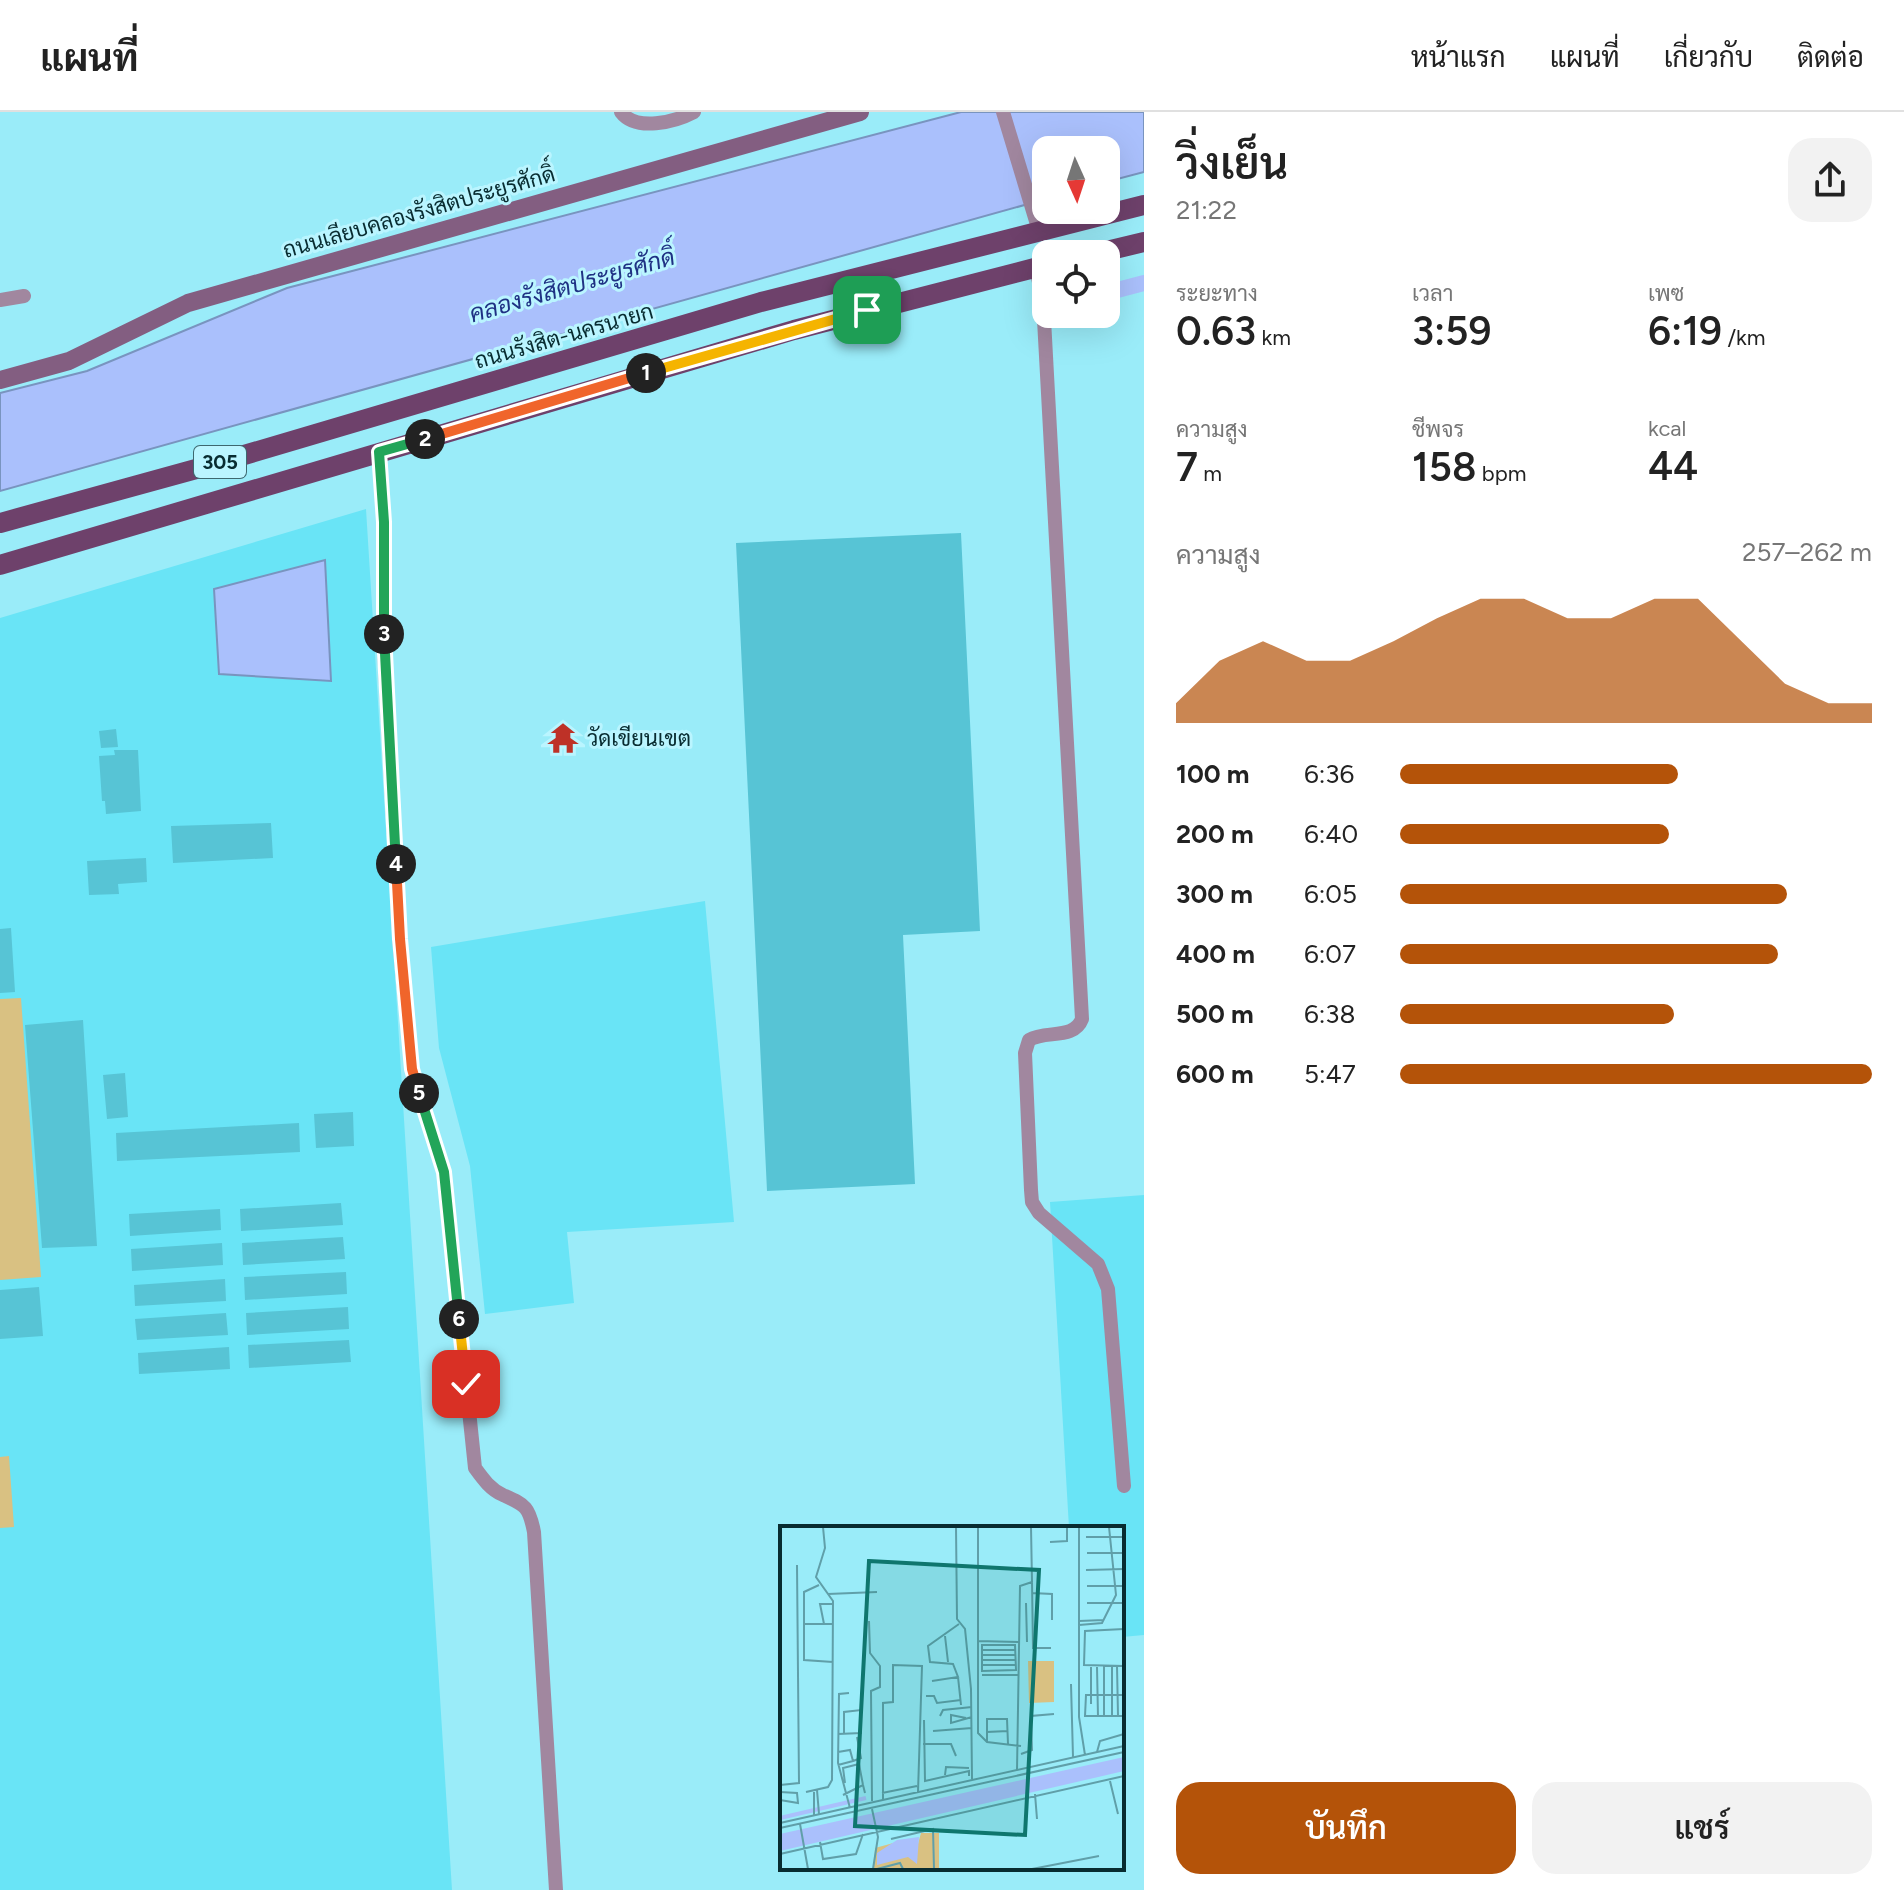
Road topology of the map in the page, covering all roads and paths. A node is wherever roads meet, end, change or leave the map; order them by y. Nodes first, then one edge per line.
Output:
1 (621, 112) edge
2 (694, 112) edge
3 (860, 112) edge
4 (1003, 112) edge
5 (1144, 205) edge
6 (1039, 231) junction
7 (1144, 242) edge
8 (1120, 248) edge
9 (1032, 268) edge
10 (24, 296) dead end
11 (0, 300) edge
12 (1044, 328) edge
13 (0, 380) edge
14 (379, 452) junction
15 (0, 523) edge
16 (0, 565) edge
17 (1124, 1486) dead end
18 (556, 1890) edge

1 - 2 street
3 - 13 street, ถนนเลียบคลองรังสิตประยูรศักดิ์
4 - 6 street
5 - 6 main road, ถนนรังสิต-นครนายก / 305
6 - 15 main road, ถนนรังสิต-นครนายก / 305
7 - 8 main road
9 - 14 main road, 305
10 - 11 street
12 - 17 street
14 - 16 main road, 305
14 - 18 street

